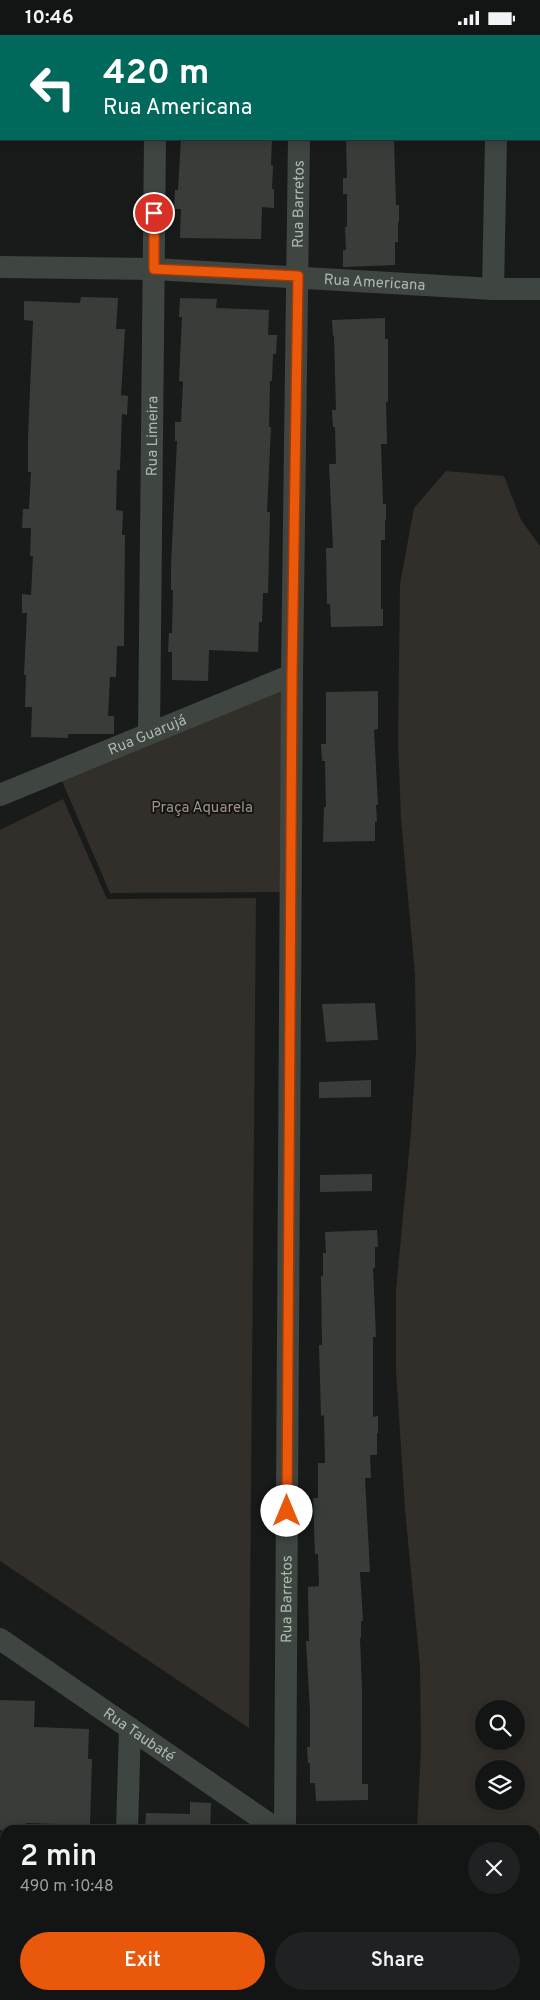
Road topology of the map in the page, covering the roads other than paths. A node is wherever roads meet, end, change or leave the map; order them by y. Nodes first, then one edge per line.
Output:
1 (155, 140) edge
2 (298, 140) edge
3 (496, 140) edge
4 (0, 267) edge
5 (154, 269) junction
6 (298, 276) junction
7 (493, 289) junction
8 (540, 289) edge
9 (292, 675) junction
10 (150, 734) junction
11 (0, 795) edge
12 (0, 1639) edge
13 (130, 1728) junction
14 (126, 1825) edge
15 (271, 1825) edge
16 (285, 1825) edge

1 - 5 street, Rua Limeira
2 - 6 street, Rua Barretos
3 - 7 street
4 - 5 street, Rua Americana
5 - 6 street, Rua Americana
5 - 10 street, Rua Limeira
6 - 7 street, Rua Americana
6 - 9 street, Rua Barretos
7 - 8 street, Rua Americana
9 - 10 street, Rua Guarujá
9 - 16 street, Rua Barretos
10 - 11 street, Rua Guarujá
12 - 13 street, Rua Taubaté
13 - 14 street
13 - 15 street, Rua Taubaté

